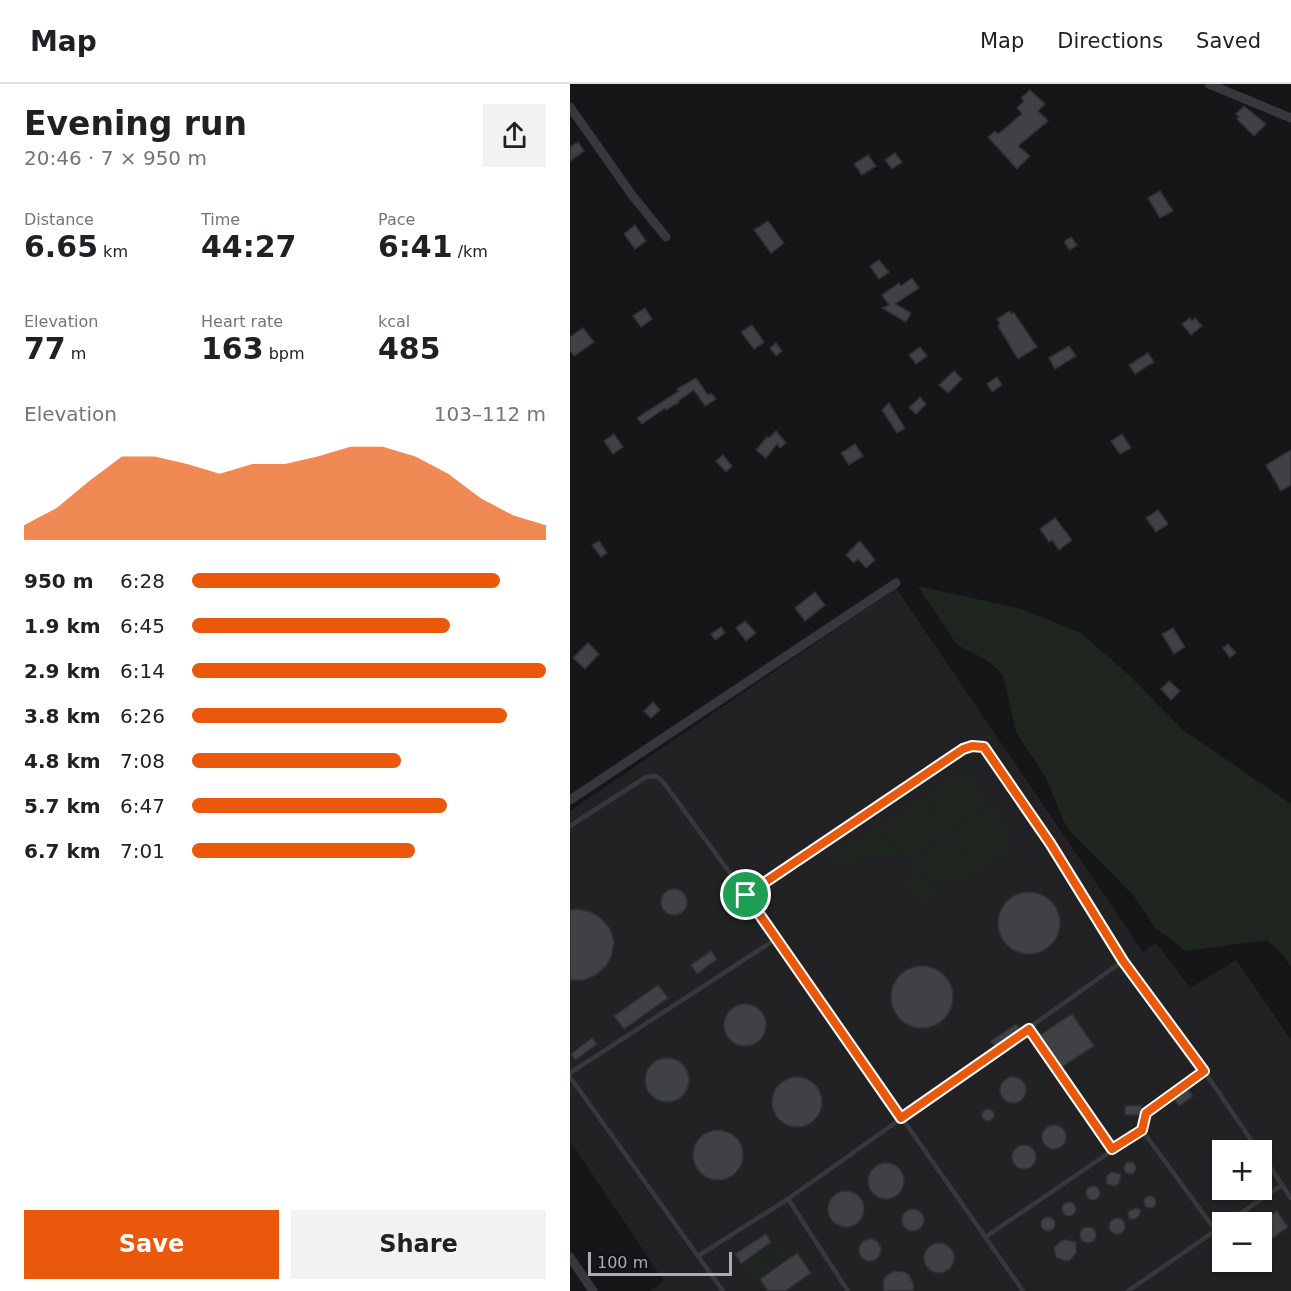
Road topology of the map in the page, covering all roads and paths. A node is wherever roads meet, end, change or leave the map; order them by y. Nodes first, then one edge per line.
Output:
1 (1209, 84) edge
2 (570, 107) edge
3 (1291, 118) edge
4 (666, 237) dead end
5 (896, 582) dead end
6 (570, 800) edge
7 (570, 826) edge
8 (746, 895) junction
9 (776, 939) junction
10 (1123, 961) junction
11 (1029, 1029) junction
12 (1204, 1071) junction
13 (570, 1075) edge
14 (901, 1118) junction
15 (1142, 1130) junction
16 (1251, 1140) edge
17 (1112, 1149) junction
18 (1272, 1170) edge
19 (1282, 1185) junction
20 (1291, 1198) edge
21 (788, 1199) junction
22 (1243, 1212) edge
23 (1212, 1226) edge
24 (1212, 1234) edge
25 (987, 1236) junction
26 (698, 1256) junction
27 (570, 1257) edge
28 (593, 1291) edge
29 (723, 1291) edge
30 (848, 1291) edge
31 (1023, 1291) edge
32 (1128, 1291) edge

1 - 3 street
2 - 4 street
5 - 6 street
7 - 8 lane
8 - 9 lane
8 - 10 lane
9 - 13 lane
9 - 14 lane
10 - 11 lane
10 - 12 lane
11 - 14 lane
11 - 17 lane
12 - 15 lane
12 - 16 lane
13 - 26 lane
14 - 21 lane
14 - 25 lane
15 - 17 lane
15 - 23 lane
17 - 25 lane
18 - 19 lane
19 - 20 lane
19 - 22 lane
21 - 26 lane
21 - 30 lane
24 - 32 lane
25 - 31 lane
26 - 29 lane
27 - 28 street

